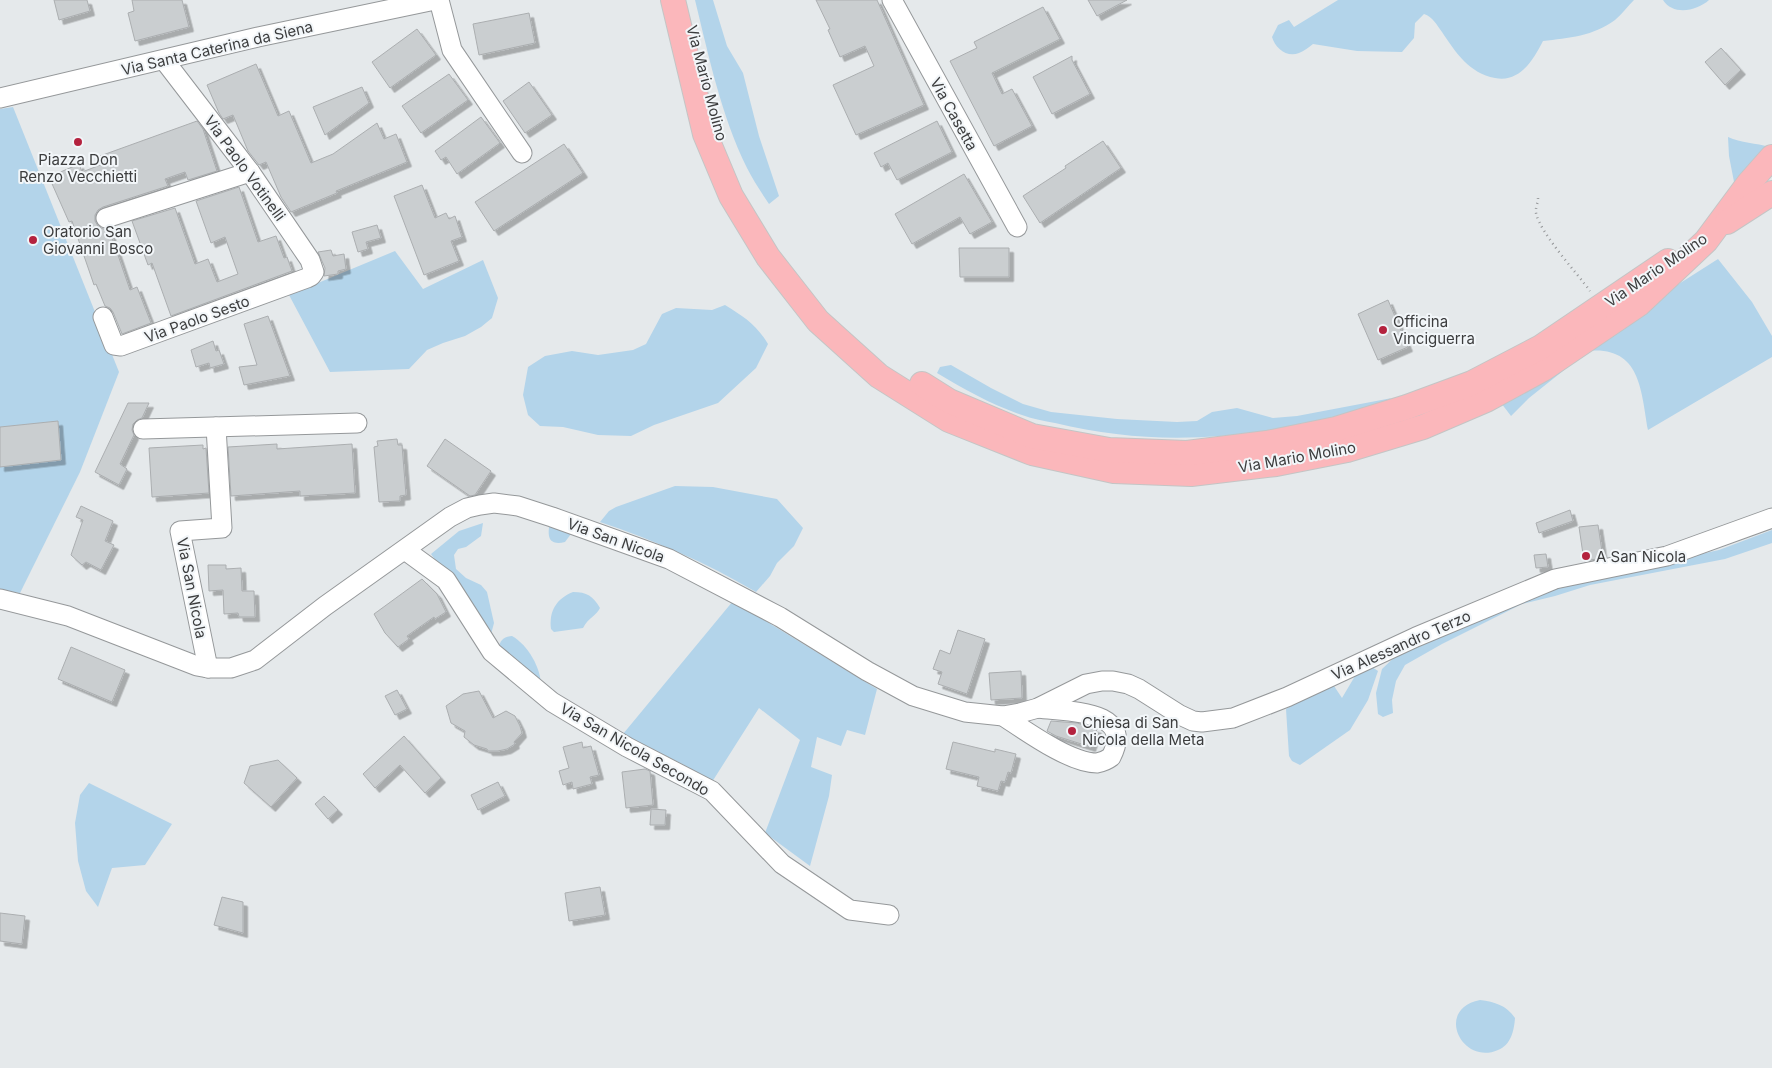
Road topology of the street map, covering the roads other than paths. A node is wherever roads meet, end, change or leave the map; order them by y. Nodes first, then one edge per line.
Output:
1 (435, 0) edge
2 (439, 0) edge
3 (673, 0) edge
4 (686, 0) edge
5 (892, 0) edge
6 (164, 60) junction
7 (0, 98) edge
8 (522, 153) dead end
9 (1772, 157) edge
10 (250, 172) junction
11 (1772, 192) edge
12 (1772, 206) edge
13 (106, 218) dead end
14 (1017, 226) dead end
15 (1714, 230) junction
16 (307, 278) joint
17 (103, 317) dead end
18 (357, 423) dead end
19 (216, 427) junction
20 (142, 429) dead end
21 (1772, 518) edge
22 (405, 550) junction
23 (0, 599) edge
24 (208, 668) junction
25 (1038, 708) junction
26 (1003, 716) junction
27 (889, 915) dead end

1 - 6 street, Via Santa Caterina da Siena
2 - 8 street
3 - 15 main road, Via Mario Molino
4 - 15 main road, Via Mario Molino
5 - 14 street, Via Casetta
6 - 7 street, Via Santa Caterina da Siena
6 - 10 street, Via Paolo Votinelli
9 - 15 main road
10 - 13 street
10 - 16 street, Via Paolo Votinelli
11 - 15 main road
12 - 15 main road
16 - 17 street, Via Paolo Sesto
18 - 19 street
19 - 20 street
19 - 24 street, Via San Nicola
21 - 25 street, Via Alessandro Terzo
22 - 24 street, Via San Nicola
22 - 26 street, Via San Nicola
22 - 27 street, Via San Nicola Secondo
23 - 24 street, Via San Nicola
25 - 26 street, Via San Nicola
25 - 26 street

